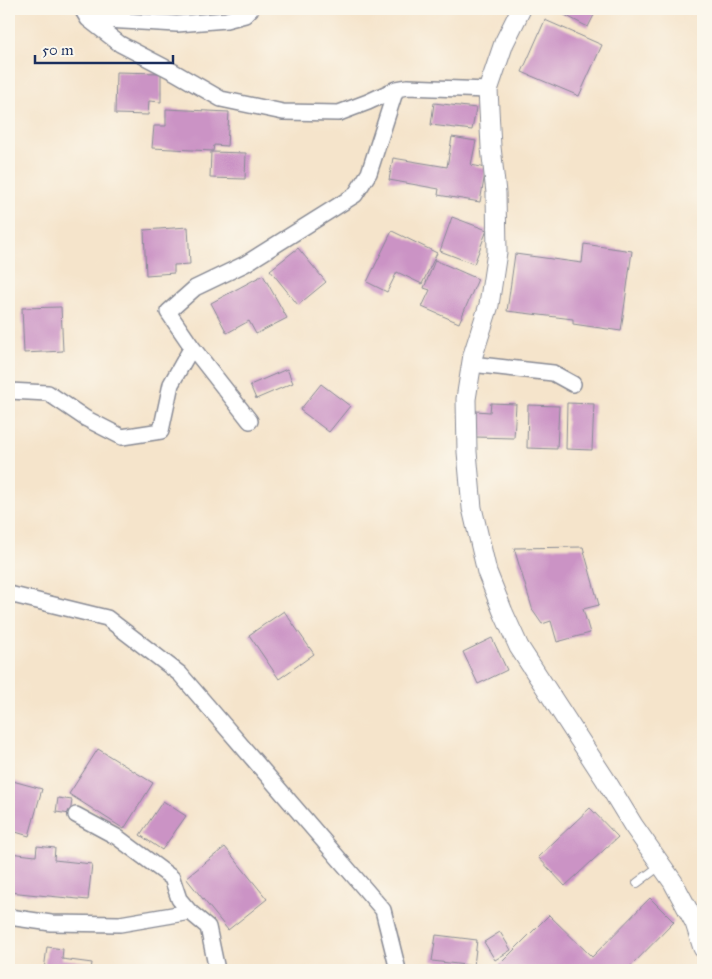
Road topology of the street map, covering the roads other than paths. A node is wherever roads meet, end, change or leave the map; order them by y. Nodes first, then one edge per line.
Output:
1 (250, 9) edge
2 (522, 9) edge
3 (85, 14) edge
4 (396, 89) junction
5 (488, 90) junction
6 (192, 347) junction
7 (471, 364) junction
8 (573, 384) dead end
9 (9, 391) edge
10 (250, 421) dead end
11 (9, 594) edge
12 (76, 815) dead end
13 (661, 864) junction
14 (637, 883) dead end
15 (190, 912) junction
16 (9, 917) edge
17 (703, 948) edge
18 (217, 970) edge
19 (398, 970) edge

1 - 3 street
2 - 5 street
3 - 4 street
4 - 5 street
4 - 6 street
5 - 7 street
6 - 9 street
6 - 10 street
7 - 8 street
7 - 13 street
11 - 19 street
12 - 15 street
13 - 14 lane
13 - 17 street
15 - 16 street
15 - 18 street

